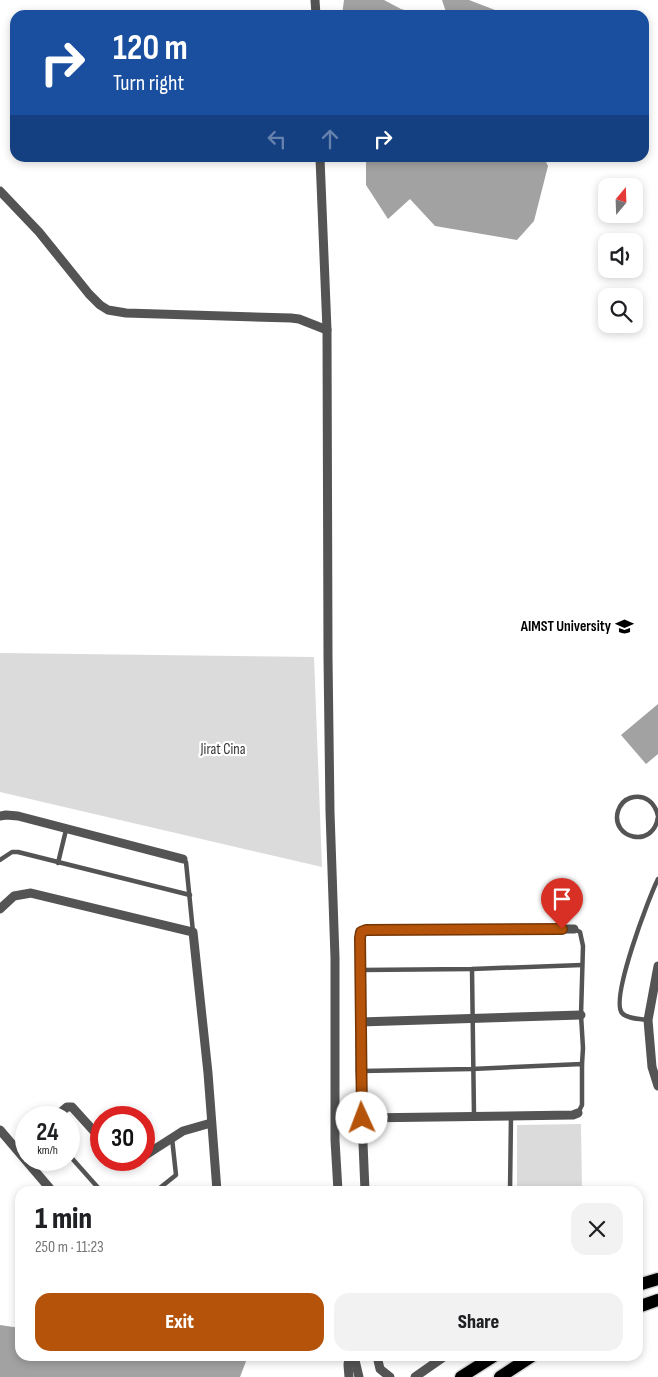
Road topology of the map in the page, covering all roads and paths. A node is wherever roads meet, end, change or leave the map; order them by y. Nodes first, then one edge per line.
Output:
1 (320, 162) edge
2 (0, 191) edge
3 (327, 330) junction
4 (0, 816) edge
5 (658, 816) edge
6 (66, 830) junction
7 (653, 830) junction
8 (658, 833) edge
9 (183, 859) joint
10 (0, 860) edge
11 (58, 862) junction
12 (658, 880) edge
13 (190, 895) junction
14 (0, 909) edge
15 (574, 929) joint
16 (193, 932) junction
17 (582, 965) junction
18 (658, 966) edge
19 (472, 969) junction
20 (361, 970) junction
21 (581, 1015) junction
22 (472, 1019) junction
23 (648, 1020) junction
24 (360, 1022) junction
25 (582, 1064) junction
26 (472, 1069) junction
27 (360, 1071) junction
28 (658, 1086) edge
29 (578, 1113) joint
30 (511, 1114) junction
31 (80, 1116) edge
32 (474, 1116) junction
33 (362, 1118) junction
34 (211, 1123) junction
35 (90, 1127) edge
36 (0, 1130) edge
37 (172, 1138) junction
38 (155, 1149) edge
39 (80, 1167) edge
40 (48, 1186) edge
41 (97, 1186) edge
42 (162, 1186) edge
43 (217, 1186) edge
44 (338, 1186) edge
45 (365, 1186) edge
46 (510, 1186) edge
47 (658, 1279) edge
48 (643, 1284) edge
49 (658, 1300) edge
50 (643, 1305) edge
51 (348, 1361) edge
52 (355, 1361) edge
53 (378, 1361) edge
54 (438, 1361) edge
55 (486, 1361) edge
56 (524, 1361) edge
57 (349, 1377) edge
58 (359, 1377) edge
59 (390, 1377) edge
60 (415, 1377) edge
61 (461, 1377) edge
62 (500, 1377) edge

1 - 3 street
2 - 3 street
3 - 44 street
4 - 6 street
5 - 7 lane
5 - 7 lane
6 - 9 street
6 - 11 lane
7 - 8 lane
9 - 13 lane
10 - 11 lane
11 - 13 lane
12 - 23 lane
13 - 16 lane
14 - 16 street
15 - 17 lane
15 - 20 street
16 - 34 street
17 - 19 lane
17 - 21 lane
18 - 23 street
19 - 20 lane
19 - 22 lane
20 - 24 street
21 - 22 street
21 - 25 lane
22 - 24 street
22 - 26 lane
23 - 28 street
24 - 27 street
25 - 26 lane
25 - 29 lane
26 - 27 lane
26 - 32 lane
27 - 33 street
29 - 30 street
30 - 32 street
30 - 46 lane
31 - 35 street
32 - 33 street
33 - 45 street
34 - 37 street
34 - 43 street
36 - 40 street
37 - 38 street
37 - 42 lane
39 - 41 lane
47 - 48 main road
49 - 50 main road
51 - 57 street
52 - 58 street
53 - 59 street
54 - 60 street
55 - 61 main road
56 - 62 main road

